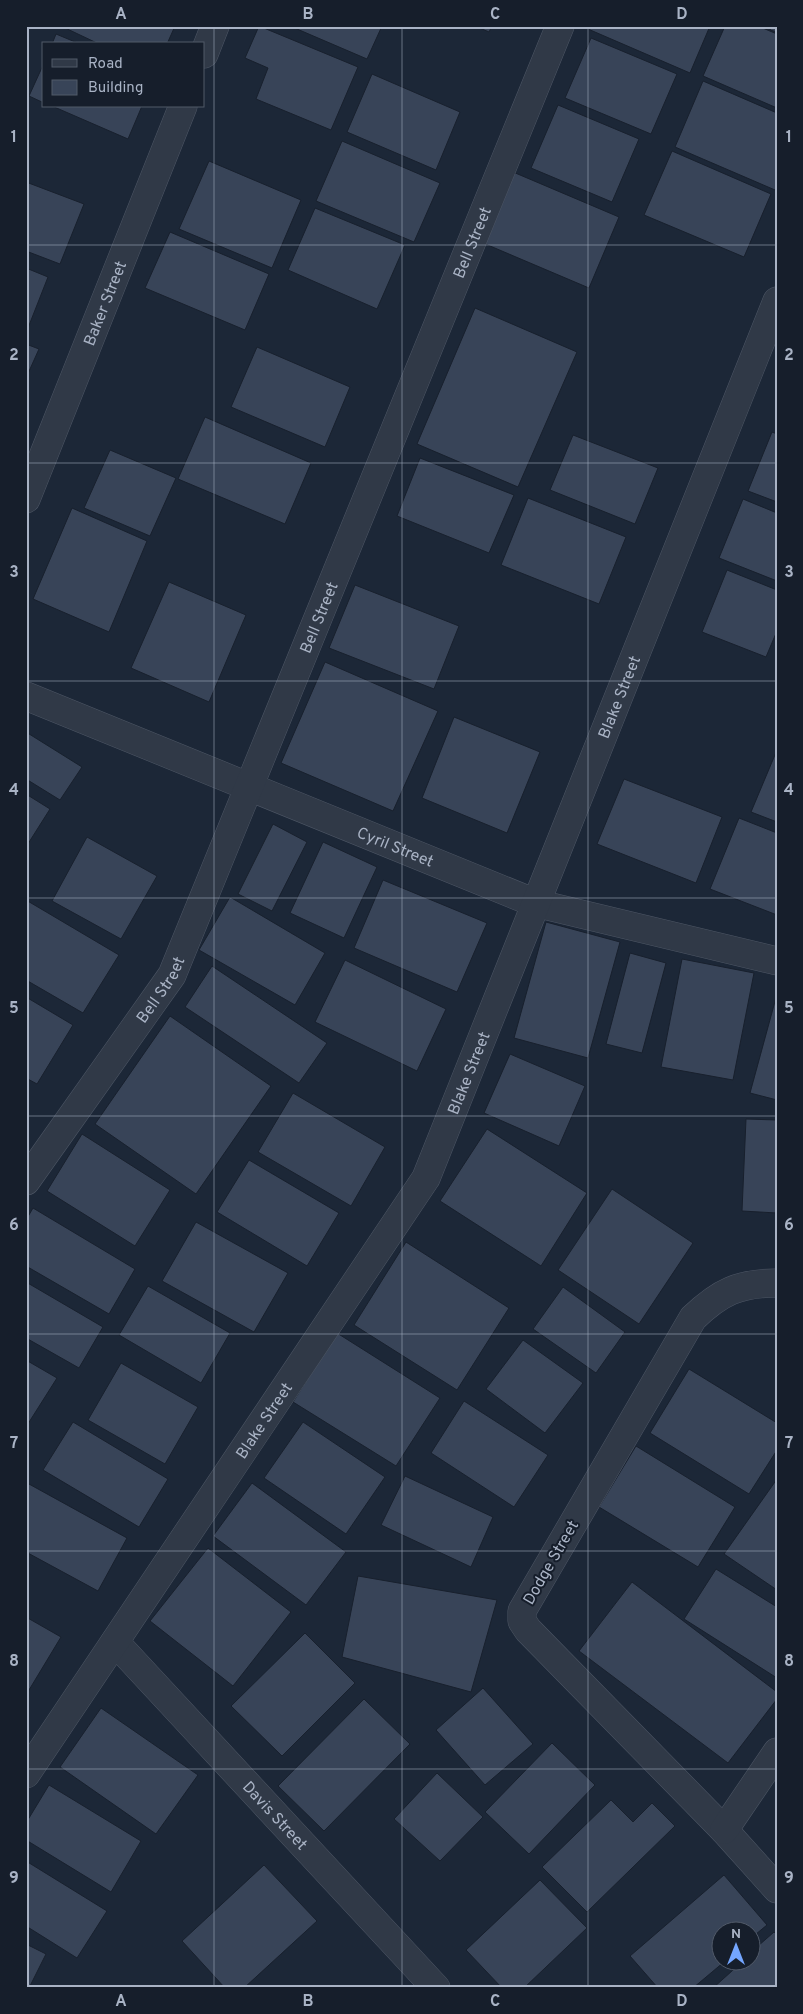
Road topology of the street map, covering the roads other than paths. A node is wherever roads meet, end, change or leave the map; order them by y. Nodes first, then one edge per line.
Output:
1 (215, 26) edge
2 (560, 26) edge
3 (205, 51) edge
4 (182, 108) edge
5 (777, 301) edge
6 (26, 498) edge
7 (26, 696) edge
8 (251, 786) junction
9 (535, 903) junction
10 (777, 961) edge
11 (26, 1181) edge
12 (777, 1283) edge
13 (115, 1642) junction
14 (777, 1752) edge
15 (26, 1774) edge
16 (724, 1830) junction
17 (777, 1889) edge
18 (436, 1988) edge

1 - 3 street
2 - 8 street, Bell Street
4 - 6 street, Baker Street
5 - 9 street, Blake Street
7 - 8 street, Cyril Street
8 - 9 street, Cyril Street
8 - 11 street, Bell Street
9 - 10 street, Cyril Street
9 - 13 street, Blake Street
12 - 16 street, Dodge Street
13 - 15 street, Blake Street
13 - 18 street, Davis Street
14 - 16 street
16 - 17 street, Dodge Street

